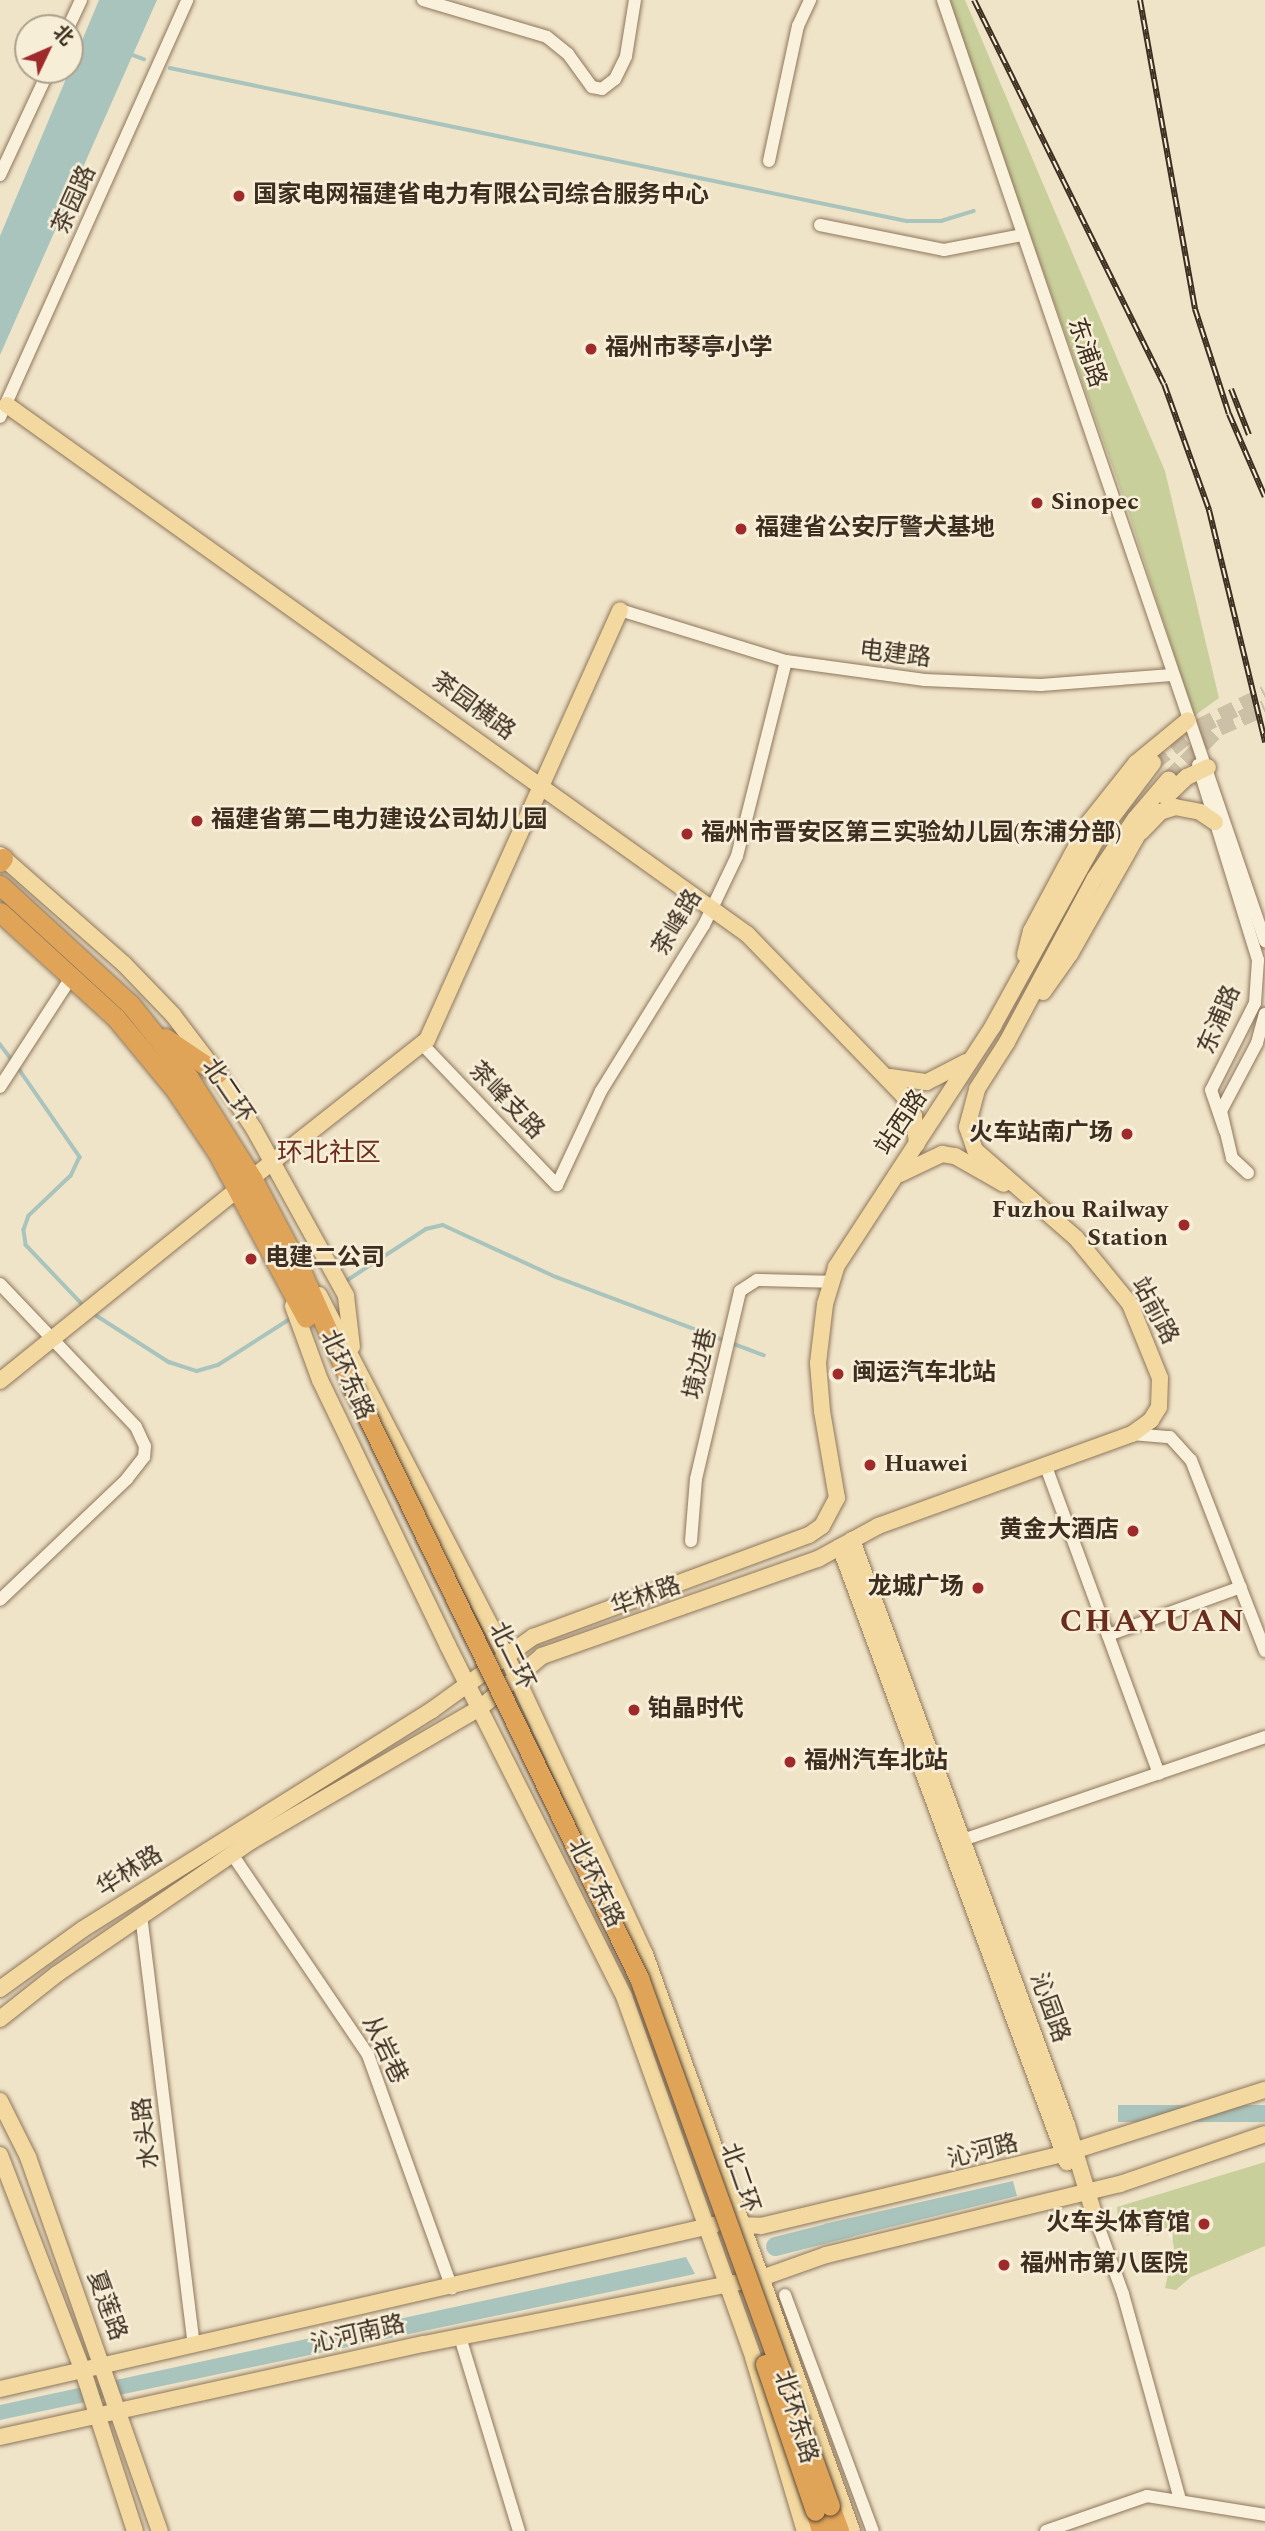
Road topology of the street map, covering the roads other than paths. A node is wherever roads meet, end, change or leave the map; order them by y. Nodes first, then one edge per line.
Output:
1 (187, 0) edge
2 (423, 0) edge
3 (635, 0) edge
4 (810, 0) edge
5 (943, 0) edge
6 (42, 84) edge
7 (769, 161) dead end
8 (0, 175) edge
9 (820, 225) dead end
10 (1022, 235) junction
11 (2, 408) edge
12 (620, 610) joint
13 (786, 661) junction
14 (1172, 675) junction
15 (1188, 720) junction
16 (1153, 763) tunnel mouth
17 (1204, 769) junction
18 (1170, 779) tunnel mouth
19 (543, 785) junction
20 (1215, 822) junction
21 (1134, 838) junction
22 (1, 859) edge
23 (0, 885) edge
24 (713, 909) junction
25 (0, 912) edge
26 (1265, 941) edge
27 (72, 976) junction
28 (1017, 984) junction
29 (1265, 1014) edge
30 (153, 1029) junction
31 (1007, 1042) junction
32 (424, 1045) junction
33 (975, 1056) junction
34 (217, 1073) junction
35 (888, 1076) junction
36 (0, 1087) edge
37 (1225, 1131) junction
38 (917, 1144) junction
39 (273, 1163) junction
40 (1248, 1173) dead end
41 (890, 1181) junction
42 (245, 1184) junction
43 (557, 1185) joint
44 (1028, 1196) junction
45 (832, 1282) junction
46 (0, 1284) edge
47 (307, 1305) junction
48 (52, 1339) junction
49 (353, 1357) junction
50 (1156, 1365) joint
51 (0, 1381) edge
52 (1132, 1434) junction
53 (1045, 1464) junction
54 (808, 1535) joint
55 (691, 1541) dead end
56 (846, 1544) junction
57 (1241, 1587) junction
58 (0, 1600) edge
59 (1108, 1635) junction
60 (1265, 1651) edge
61 (507, 1657) junction
62 (518, 1678) junction
63 (468, 1685) junction
64 (480, 1709) junction
65 (1265, 1737) edge
66 (1159, 1774) junction
67 (957, 1842) junction
68 (232, 1854) junction
69 (141, 1915) junction
70 (0, 1989) edge
71 (0, 2019) edge
72 (1265, 2090) edge
73 (0, 2101) edge
74 (1265, 2134) edge
75 (1070, 2153) junction
76 (0, 2155) edge
77 (1084, 2192) junction
78 (1094, 2217) joint
79 (706, 2226) junction
80 (744, 2226) junction
81 (764, 2277) junction
82 (727, 2282) junction
83 (452, 2288) junction
84 (785, 2295) dead end
85 (460, 2337) junction
86 (194, 2345) junction
87 (103, 2366) junction
88 (83, 2371) junction
89 (0, 2389) edge
90 (815, 2398) junction
91 (120, 2412) junction
92 (98, 2416) junction
93 (0, 2437) edge
94 (1180, 2499) junction
95 (823, 2509) junction
96 (1265, 2515) edge
97 (135, 2531) edge
98 (160, 2531) edge
99 (519, 2531) edge
100 (805, 2531) edge
101 (821, 2531) edge
102 (839, 2531) edge
103 (852, 2531) edge
104 (873, 2531) edge
105 (1046, 2531) edge

1 - 11 street, 茶园路
2 - 3 street
4 - 7 street
5 - 10 street, 东浦路
6 - 8 street
9 - 10 street
10 - 14 street, 东浦路
11 - 19 main road, 茶园横路
12 - 13 street, 电建路
12 - 19 main road
13 - 14 street, 电建路
13 - 24 street, 茶峰路
14 - 15 street, 东浦路
15 - 17 street, 东浦路
15 - 28 main road
16 - 28 main road, 站西路
17 - 20 street, 东浦路
17 - 21 main road
17 - 26 street, 东浦路
18 - 31 main road
19 - 24 main road, 茶园横路
19 - 32 main road
20 - 21 main road
20 - 37 street, 东浦路
21 - 31 main road
22 - 34 main road
23 - 30 highway, 北二环
24 - 35 main road, 茶园横路
24 - 43 street, 茶峰路
25 - 27 highway, 北二环
27 - 36 street
27 - 42 highway, 北二环
28 - 33 main road, 站西路
29 - 37 street, 东浦路
30 - 34 highway
30 - 42 highway, 北二环
31 - 44 main road, 站前路
32 - 39 main road
32 - 43 street, 茶峰支路
33 - 35 main road
33 - 38 main road, 站西路
34 - 39 main road
35 - 38 main road, 茶园横路
37 - 40 street
38 - 41 main road, 站西路
39 - 42 main road
39 - 49 main road
41 - 44 main road
41 - 45 main road, 站西路
42 - 47 highway, 北二环
42 - 48 main road
44 - 50 main road, 站前路
45 - 54 main road, 站西路
45 - 55 street, 境边巷
46 - 48 street
47 - 49 main road
47 - 63 main road, 北环东路
47 - 95 highway, 北二环, bridge
48 - 51 main road
48 - 58 street
49 - 61 main road
50 - 52 main road, 华林路
52 - 53 main road, 华林路
52 - 57 street
53 - 56 main road, 华林路
53 - 59 street
54 - 61 main road, 华林路
56 - 62 main road, 华林路
56 - 67 main road, 沁园路
57 - 59 street
57 - 60 street
59 - 66 street
61 - 62 main road
61 - 63 main road, 华林路
62 - 64 main road, 华林路
62 - 80 main road
63 - 64 main road, 北环东路
63 - 70 main road, 华林路
64 - 68 main road, 华林路
64 - 79 main road, 北环东路
65 - 66 street
66 - 67 street
67 - 75 main road, 沁园路
68 - 69 main road, 华林路
68 - 83 street, 从岩巷
69 - 71 main road, 华林路
69 - 86 street, 水头路
72 - 75 main road, 沁河路
73 - 87 main road, 夏莲路
74 - 77 main road
75 - 77 main road, 沁园路
75 - 80 main road, 沁河路
76 - 88 main road, 夏莲路
77 - 78 main road, 沁园路
77 - 81 main road
78 - 94 street, 沁园路
79 - 80 main road, 沁河路
79 - 82 main road, 北环东路
79 - 83 main road, 沁河南路
80 - 81 main road
81 - 82 main road
81 - 90 main road
82 - 85 main road, 沁河南路
82 - 100 main road, 北环东路
83 - 86 main road, 沁河南路
84 - 90 street
85 - 91 main road, 沁河南路
85 - 99 street
86 - 87 main road, 沁河南路
87 - 88 main road, 沁河南路
87 - 91 main road, 夏莲路
88 - 89 main road, 沁河南路
88 - 92 main road, 夏莲路
90 - 103 main road
90 - 104 street
91 - 92 main road, 沁河南路
91 - 98 main road, 夏莲路
92 - 93 main road, 沁河南路
92 - 97 main road, 夏莲路
94 - 96 street
94 - 105 street
95 - 101 highway, 北二环
95 - 102 highway, 北二环

